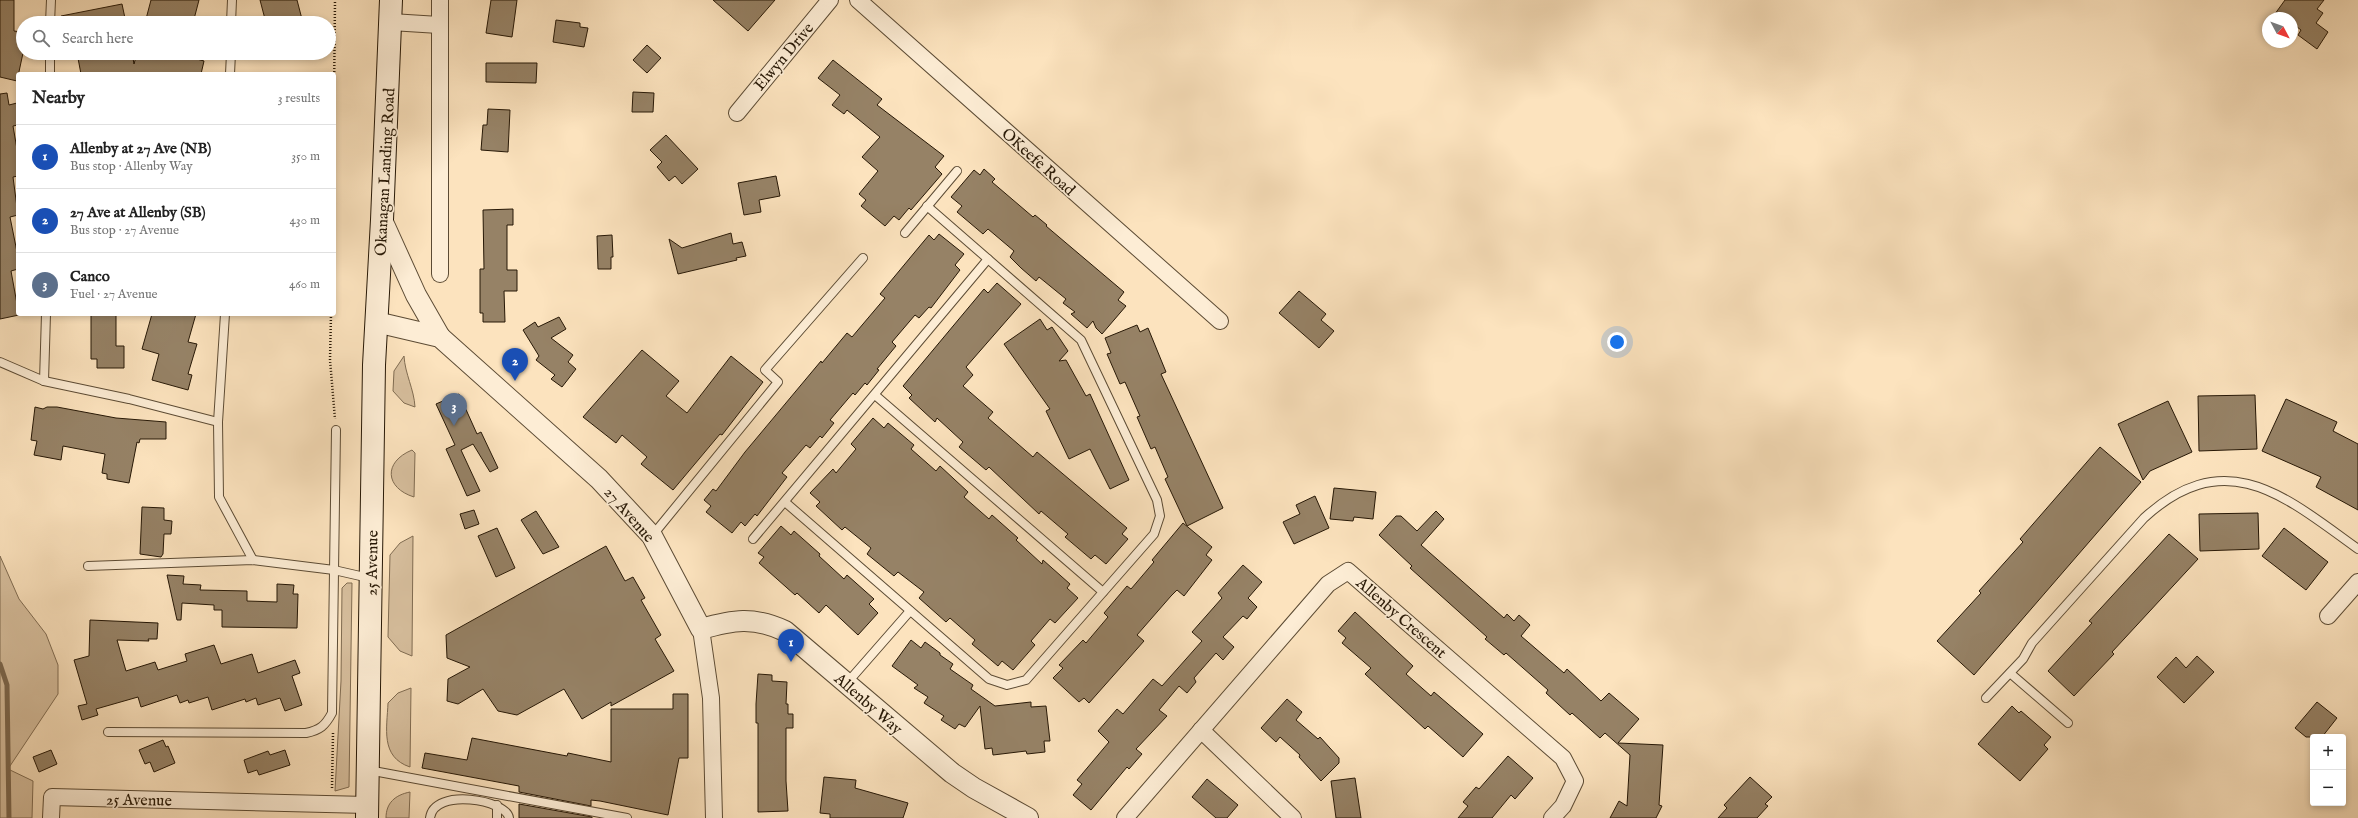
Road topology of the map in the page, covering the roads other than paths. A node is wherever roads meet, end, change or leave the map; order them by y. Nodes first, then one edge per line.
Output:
1 (51, 0) edge
2 (232, 0) edge
3 (391, 0) edge
4 (440, 0) edge
5 (830, 0) edge
6 (858, 0) edge
7 (50, 16) edge
8 (231, 16) edge
9 (391, 22) junction
10 (439, 25) junction
11 (50, 60) edge
12 (231, 60) edge
13 (50, 72) edge
14 (230, 72) edge
15 (736, 113) dead end
16 (957, 171) dead end
17 (927, 206) junction
18 (382, 220) junction
19 (905, 233) dead end
20 (863, 258) dead end
21 (988, 259) junction
22 (440, 274) dead end
23 (46, 316) edge
24 (225, 316) edge
25 (1220, 321) dead end
26 (376, 322) junction
27 (440, 337) junction
28 (0, 362) edge
29 (44, 381) junction
30 (875, 395) junction
31 (218, 422) junction
32 (336, 430) road end
33 (786, 502) junction
34 (652, 536) junction
35 (753, 539) dead end
36 (2358, 549) edge
37 (253, 560) junction
38 (88, 566) dead end
39 (334, 570) junction
40 (371, 578) junction
41 (2358, 582) edge
42 (1103, 592) junction
43 (910, 611) junction
44 (2328, 616) dead end
45 (701, 629) junction
46 (2010, 673) junction
47 (847, 684) junction
48 (1986, 698) dead end
49 (2068, 723) dead end
50 (1201, 730) junction
51 (108, 732) dead end
52 (368, 770) junction
53 (497, 805) junction
54 (367, 811) edge
55 (51, 818) edge
56 (430, 818) edge
57 (497, 818) edge
58 (509, 818) edge
59 (627, 818) edge
60 (714, 818) edge
61 (1028, 818) edge
62 (1125, 818) edge
63 (1293, 818) edge
64 (1552, 818) edge

1 - 7 lane
2 - 8 lane
3 - 9 main road, Okanagan Landing Road
4 - 10 street
5 - 15 street, Elwyn Drive
6 - 25 street, OKeefe Road
9 - 10 street
9 - 18 main road, Okanagan Landing Road
10 - 22 street
11 - 13 lane
12 - 14 lane
16 - 17 lane
17 - 19 lane
17 - 21 lane
18 - 26 main road, Okanagan Landing Road
18 - 27 street
20 - 34 lane
21 - 30 lane
21 - 42 lane
23 - 29 lane
24 - 31 lane
26 - 27 street, 27 Avenue
26 - 40 main road, 25 Avenue
27 - 34 street, 27 Avenue
28 - 29 lane
29 - 31 lane
30 - 33 lane
30 - 42 lane
31 - 37 lane
32 - 39 lane
33 - 35 lane
33 - 43 lane
34 - 45 street, 27 Avenue
36 - 46 lane
37 - 38 lane
37 - 39 lane
39 - 40 lane
39 - 51 lane
40 - 52 main road, 25 Avenue
41 - 44 street
42 - 43 lane
43 - 47 lane
45 - 47 street, Allenby Way
45 - 60 street, 27 Avenue
46 - 48 lane
46 - 49 lane
47 - 61 street, Allenby Way
50 - 62 street, Allenby Crescent
50 - 63 street
50 - 64 street, Allenby Crescent
52 - 54 main road, 25 Avenue
52 - 59 lane
53 - 56 lane
53 - 57 lane
53 - 58 lane
54 - 55 street, 25 Avenue

